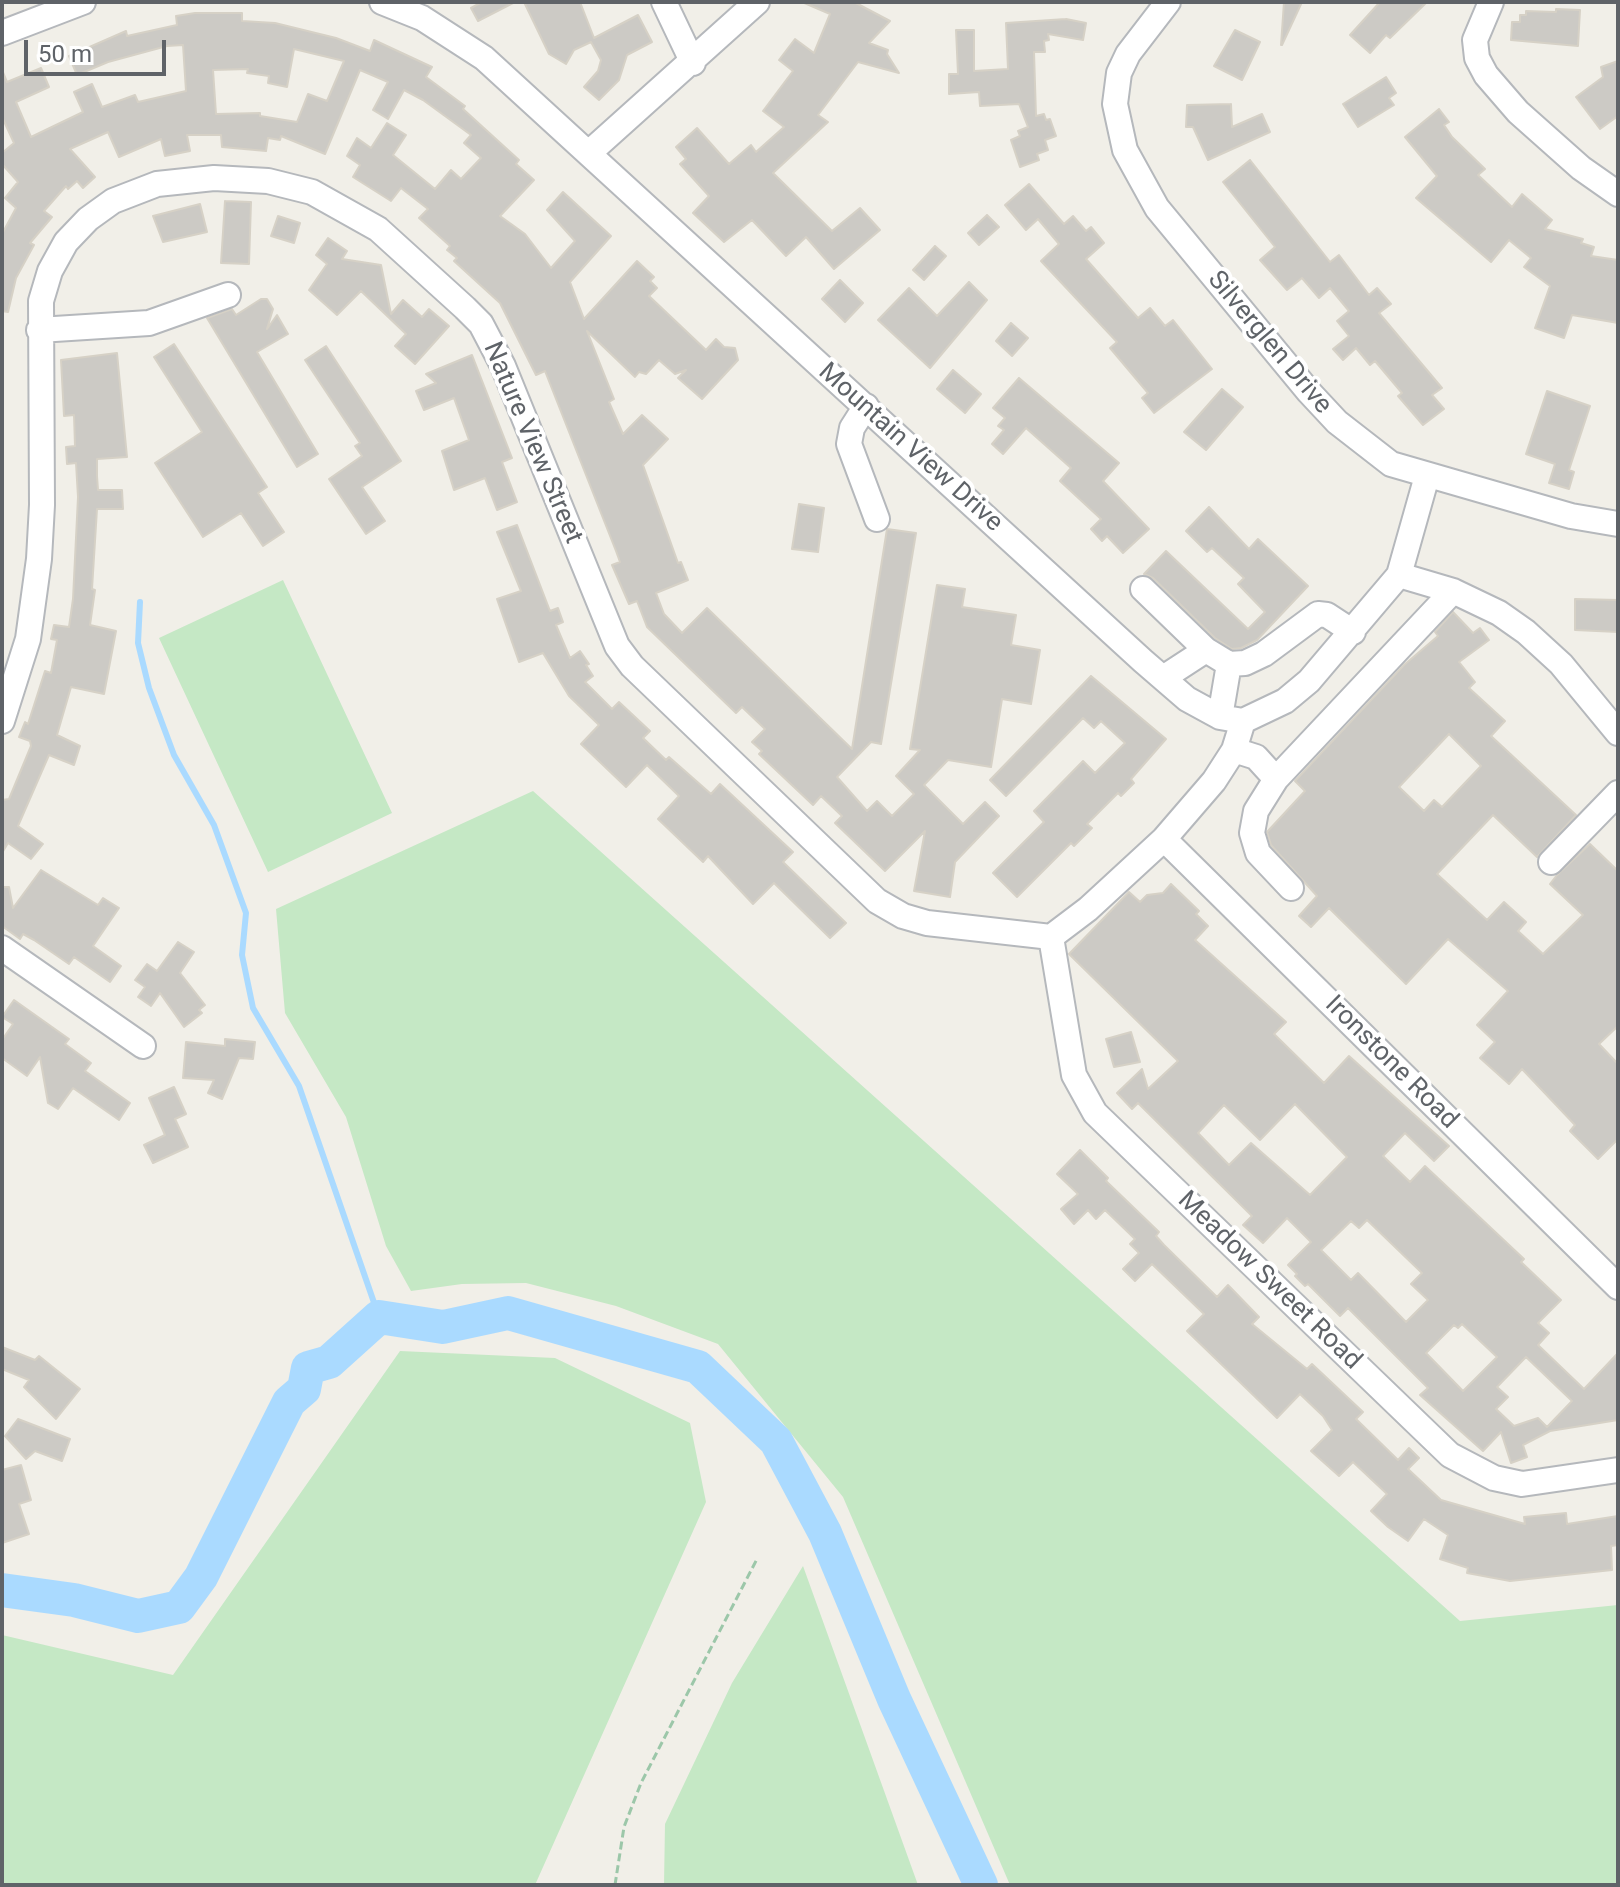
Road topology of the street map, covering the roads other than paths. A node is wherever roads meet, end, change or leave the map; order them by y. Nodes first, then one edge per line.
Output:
1 (83, 2) edge
2 (382, 2) edge
3 (664, 2) edge
4 (757, 2) edge
5 (1168, 2) edge
6 (1491, 2) edge
7 (425, 10) edge
8 (2, 33) edge
9 (693, 63) junction
10 (590, 152) junction
11 (1618, 194) edge
12 (228, 295) dead end
13 (39, 330) junction
14 (866, 406) junction
15 (1427, 476) junction
16 (877, 519) dead end
17 (1618, 524) edge
18 (1399, 575) junction
19 (1143, 589) dead end
20 (1453, 591) junction
21 (1353, 632) junction
22 (1206, 650) junction
23 (1229, 664) junction
24 (1163, 678) junction
25 (1231, 719) junction
26 (2, 721) edge
27 (1618, 733) edge
28 (1234, 750) junction
29 (1276, 779) junction
30 (1618, 793) edge
31 (1164, 839) junction
32 (1551, 862) dead end
33 (1291, 888) dead end
34 (1051, 937) junction
35 (2, 948) edge
36 (143, 1046) dead end
37 (1618, 1287) edge
38 (1618, 1470) edge

1 - 8 street
2 - 7 street, Mountain View Drive
3 - 9 street
4 - 9 street
5 - 15 street, Silverglen Drive
6 - 11 street
7 - 10 street, Mountain View Drive
9 - 10 street
10 - 14 street, Mountain View Drive
12 - 13 street
13 - 26 street, Nature View Street
13 - 34 street, Nature View Street
14 - 16 street
14 - 24 street, Mountain View Drive
15 - 17 street, Silverglen Drive
15 - 18 street
18 - 20 street
18 - 21 street
19 - 22 street
20 - 27 street
20 - 29 street
21 - 23 street
21 - 25 street
22 - 23 street
22 - 24 street
23 - 25 street
24 - 25 street, Mountain View Drive
25 - 28 street
28 - 29 street
28 - 31 street
29 - 33 street
30 - 32 street
31 - 34 street
31 - 37 street, Ironstone Road
34 - 38 street, Meadow Sweet Road
35 - 36 street

